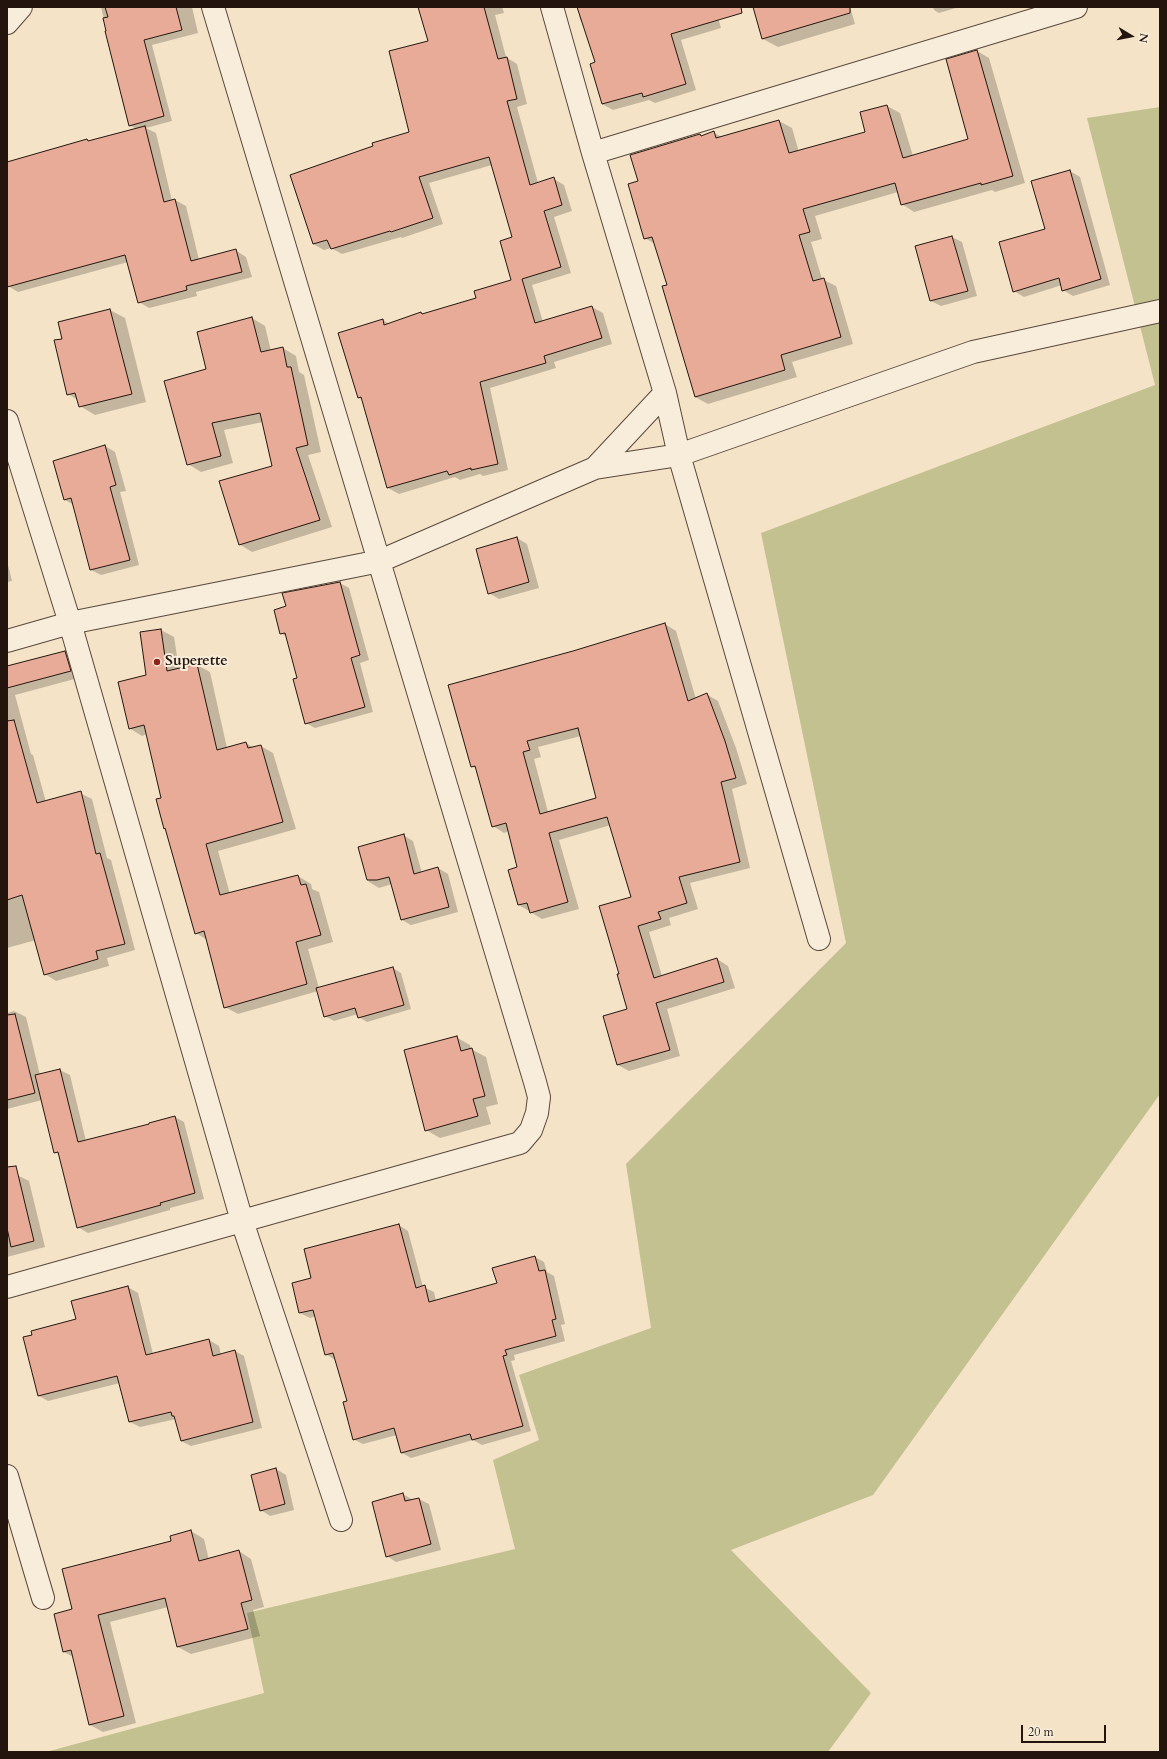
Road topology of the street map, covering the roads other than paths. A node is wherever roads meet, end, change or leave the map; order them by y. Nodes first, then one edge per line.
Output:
1 (20, 7) edge
2 (213, 7) edge
3 (552, 7) edge
4 (1076, 7) edge
5 (7, 23) edge
6 (593, 153) junction
7 (1160, 311) edge
8 (665, 393) junction
9 (7, 421) edge
10 (679, 455) junction
11 (594, 468) junction
12 (380, 562) junction
13 (70, 623) junction
14 (7, 641) edge
15 (819, 939) dead end
16 (242, 1221) junction
17 (7, 1287) edge
18 (7, 1476) edge
19 (342, 1520) dead end
20 (43, 1598) dead end

1 - 5 street
2 - 12 street
3 - 6 street
4 - 6 street
6 - 8 street
7 - 10 street
8 - 10 street
8 - 11 street
9 - 13 street
10 - 11 street
10 - 15 street
11 - 12 street
12 - 13 street
12 - 16 street
13 - 14 street
13 - 16 street
16 - 17 street
16 - 19 street
18 - 20 street

